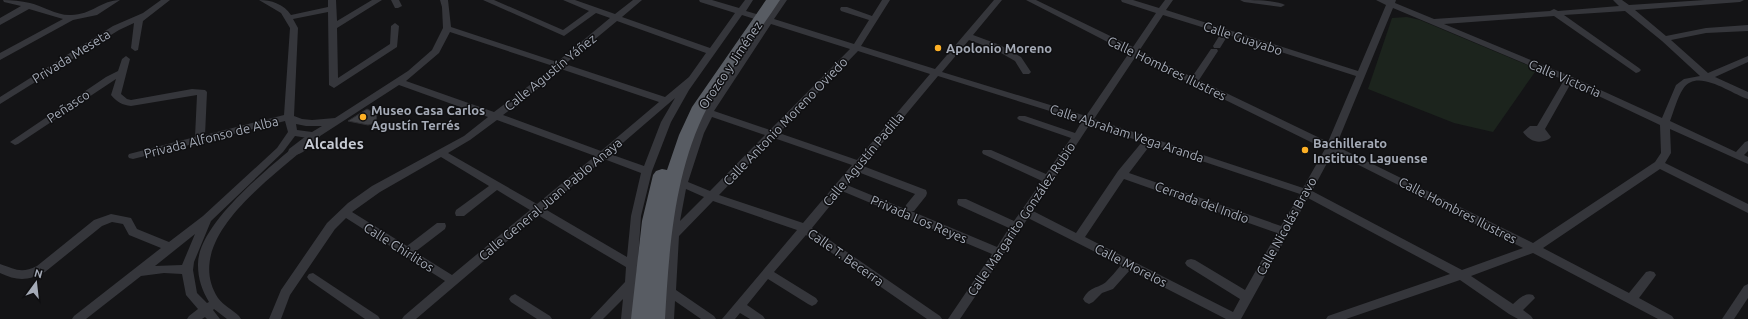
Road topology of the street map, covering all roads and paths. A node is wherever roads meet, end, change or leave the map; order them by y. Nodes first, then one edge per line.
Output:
1 (7, 0) edge
2 (116, 0) edge
3 (166, 0) edge
4 (255, 0) edge
5 (378, 0) edge
6 (444, 0) edge
7 (487, 0) edge
8 (567, 0) edge
9 (638, 0) edge
10 (703, 0) edge
11 (761, 0) edge
12 (774, 0) edge
13 (783, 0) edge
14 (886, 0) edge
15 (998, 0) edge
16 (1030, 0) edge
17 (1125, 0) edge
18 (1169, 0) edge
19 (1244, 0) edge
20 (1380, 0) edge
21 (1617, 0) edge
22 (1731, 0) edge
23 (1740, 0) edge
24 (265, 1) edge
25 (1391, 2) edge
26 (332, 4) edge
27 (29, 5) junction
28 (1281, 5) dead end
29 (1625, 7) junction
30 (844, 9) dead end
31 (595, 10) junction
32 (1161, 12) junction
33 (1554, 12) junction
34 (754, 13) edge
35 (145, 15) junction
36 (70, 18) junction
37 (288, 18) junction
38 (616, 18) junction
39 (874, 19) junction
40 (0, 22) edge
41 (1432, 22) junction
42 (395, 26) dead end
43 (333, 27) junction
44 (447, 28) junction
45 (1748, 28) edge
46 (1226, 32) junction
47 (967, 36) junction
48 (1665, 39) junction
49 (135, 48) dead end
50 (856, 48) junction
51 (711, 52) junction
52 (1134, 52) junction
53 (0, 57) edge
54 (126, 59) dead end
55 (1748, 59) edge
56 (558, 65) junction
57 (1636, 70) dead end
58 (1026, 72) dead end
59 (936, 73) junction
60 (122, 74) junction
61 (1362, 75) junction
62 (1708, 77) junction
63 (692, 79) junction
64 (1570, 79) junction
65 (398, 81) junction
66 (1194, 81) junction
67 (1748, 96) edge
68 (0, 101) edge
69 (666, 101) junction
70 (704, 111) junction
71 (495, 116) junction
72 (289, 117) junction
73 (1022, 118) dead end
74 (1088, 120) junction
75 (337, 121) junction
76 (1665, 122) junction
77 (1540, 130) dead end
78 (293, 132) junction
79 (772, 134) junction
80 (314, 136) junction
81 (1076, 137) junction
82 (200, 139) junction
83 (1149, 140) junction
84 (15, 142) dead end
85 (1748, 144) edge
86 (1332, 146) junction
87 (294, 152) joint
88 (987, 152) dead end
89 (441, 153) junction
90 (602, 155) junction
91 (133, 156) dead end
92 (1738, 156) junction
93 (1748, 161) edge
94 (1659, 164) junction
95 (857, 165) junction
96 (647, 171) junction
97 (1122, 174) junction
98 (1047, 179) junction
99 (677, 182) junction
100 (497, 186) junction
101 (840, 186) junction
102 (1305, 192) junction
103 (711, 196) junction
104 (962, 202) dead end
105 (910, 208) dead end
106 (538, 209) junction
107 (1748, 209) edge
108 (1026, 212) junction
109 (345, 213) junction
110 (460, 213) dead end
111 (206, 219) junction
112 (441, 226) dead end
113 (1016, 227) junction
114 (804, 228) junction
115 (1283, 231) junction
116 (674, 234) junction
117 (1078, 238) junction
118 (169, 247) junction
119 (1534, 248) junction
120 (407, 252) junction
121 (998, 252) junction
122 (1192, 263) dead end
123 (1129, 264) junction
124 (646, 265) junction
125 (0, 268) edge
126 (187, 270) junction
127 (140, 272) junction
128 (767, 273) junction
129 (1461, 275) junction
130 (1650, 275) dead end
131 (312, 277) dead end
132 (453, 281) junction
133 (630, 284) junction
134 (1748, 289) edge
135 (670, 292) junction
136 (1247, 296) junction
137 (1529, 298) dead end
138 (515, 299) dead end
139 (1089, 299) dead end
140 (1631, 299) junction
141 (812, 301) dead end
142 (215, 303) junction
143 (739, 306) junction
144 (204, 310) junction
145 (1513, 311) junction
146 (78, 319) edge
147 (194, 319) edge
148 (214, 319) edge
149 (235, 319) edge
150 (275, 319) edge
151 (374, 319) edge
152 (408, 319) edge
153 (546, 319) edge
154 (596, 319) edge
155 (627, 319) edge
156 (641, 319) edge
157 (656, 319) edge
158 (668, 319) edge
159 (710, 319) edge
160 (728, 319) edge
161 (759, 319) edge
162 (936, 319) edge
163 (954, 319) edge
164 (1235, 319) edge
165 (1332, 319) edge
166 (1527, 319) edge
167 (1668, 319) edge
168 (1728, 319) edge

1 - 27 street
2 - 36 street
3 - 35 street, Privada Meseta
4 - 24 street
5 - 43 street
6 - 44 street
7 - 31 street
8 - 31 street
9 - 38 street, Calle Agustín Yáñez
10 - 34 street, Calle Abraham Vega Aranda
11 - 34 highway, Orozco y Jiménez
12 - 34 highway, Orozco y Jiménez
13 - 34 street, Orozco y Jiménez
14 - 39 street, Calle Antonio Moreno Oviedo
15 - 47 street, Calle Agustín Padilla
16 - 52 street, Calle Hombres Ilustres
17 - 32 street, Calle Guayabo
18 - 32 street, Calle Margarito González Rubio
19 - 28 street
20 - 25 street, Calle Victoria
21 - 29 street
22 - 23 street
22 - 29 street
24 - 37 street
25 - 41 street, Calle Victoria
25 - 61 street, Calle Nicolás Bravo
26 - 37 street
26 - 43 street
27 - 36 street
27 - 40 street
29 - 33 street
29 - 48 street
30 - 39 street
31 - 38 street
32 - 46 street, Calle Guayabo
32 - 52 street, Calle Margarito González Rubio
33 - 41 street
33 - 57 street
34 - 50 street, Calle Abraham Vega Aranda
34 - 51 street
34 - 70 highway, Orozco y Jiménez
34 - 124 highway, Orozco y Jiménez
35 - 49 street
35 - 68 street, Privada Meseta
36 - 53 street
37 - 72 street
38 - 51 street
38 - 56 street, Calle Agustín Yáñez
39 - 50 street, Calle Antonio Moreno Oviedo
41 - 64 street, Calle Victoria
42 - 43 street
44 - 56 street
44 - 65 street
45 - 48 street
46 - 61 street, Calle Guayabo
46 - 66 street
47 - 58 street
47 - 59 street, Calle Agustín Padilla
48 - 62 street
50 - 59 street, Calle Abraham Vega Aranda
50 - 79 street, Calle Antonio Moreno Oviedo
51 - 63 street
52 - 66 street, Calle Hombres Ilustres
52 - 74 street, Calle Margarito González Rubio
54 - 60 street
55 - 62 street
56 - 69 street
56 - 71 street, Calle Agustín Yáñez
59 - 74 street, Calle Abraham Vega Aranda
59 - 95 street, Calle Agustín Padilla
60 - 82 street
60 - 84 street, Peñasco
61 - 86 street, Calle Nicolás Bravo
62 - 67 street
62 - 76 street
63 - 69 street, Calle General Juan Pablo Anaya
63 - 96 street
64 - 76 street, Calle Victoria
64 - 77 street
65 - 71 street
65 - 75 street
66 - 86 street, Calle Hombres Ilustres
69 - 90 street, Calle General Juan Pablo Anaya
70 - 79 street
70 - 99 highway, Orozco y Jiménez
71 - 89 street, Calle Agustín Yáñez
71 - 90 street
72 - 75 street
72 - 78 street
72 - 82 street, Privada Alfonso de Alba
73 - 81 street
74 - 81 street, Calle Margarito González Rubio
74 - 83 street, Calle Abraham Vega Aranda
75 - 80 street
76 - 92 street, Calle Victoria
76 - 94 street
78 - 80 street
78 - 111 street
79 - 95 street
79 - 103 street, Calle Antonio Moreno Oviedo
80 - 87 street
81 - 98 street, Calle Margarito González Rubio
82 - 91 street, Privada Alfonso de Alba
83 - 97 street
83 - 102 street, Calle Abraham Vega Aranda
85 - 92 street
86 - 102 street, Calle Nicolás Bravo
86 - 119 street, Calle Hombres Ilustres
87 - 142 street
88 - 98 street
89 - 100 street
89 - 109 street, Calle Agustín Yáñez
90 - 96 street
90 - 106 street, Calle General Juan Pablo Anaya
92 - 93 street, Calle Victoria
94 - 107 street
94 - 119 street
95 - 101 street, Calle Agustín Padilla
95 - 105 street
96 - 124 street
97 - 115 street, Cerrada del Indio
97 - 117 street
98 - 108 street, Calle Margarito González Rubio
99 - 103 street, Calle T. Becerra
99 - 116 street, Orozco y Jiménez
99 - 124 highway, Orozco y Jiménez
100 - 106 street
100 - 110 street
101 - 114 street, Calle Agustín Padilla
101 - 121 street, Privada Los Reyes
102 - 115 street, Calle Nicolás Bravo
102 - 129 street, Calle Abraham Vega Aranda
103 - 114 street, Calle T. Becerra
103 - 116 street, Calle Antonio Moreno Oviedo
104 - 113 street
106 - 124 street
106 - 132 street, Calle General Juan Pablo Anaya
108 - 113 street, Calle Margarito González Rubio
108 - 117 street, Calle Morelos
109 - 120 street, Calle Chirlitos
109 - 150 street, Calle Agustín Yáñez
111 - 118 street
111 - 126 street
112 - 120 street
113 - 121 street, Calle Margarito González Rubio
114 - 128 street, Calle Agustín Padilla
114 - 162 street, Calle T. Becerra
115 - 136 street, Calle Nicolás Bravo
116 - 135 street, Orozco y Jiménez
117 - 123 street, Calle Morelos
118 - 125 street
118 - 127 street
119 - 129 street
119 - 140 street, Calle Hombres Ilustres
120 - 132 street, Calle Chirlitos
121 - 163 street, Calle Margarito González Rubio
122 - 136 street
123 - 139 street
123 - 164 street, Calle Morelos
124 - 133 street
124 - 156 highway, Orozco y Jiménez
124 - 157 highway, Orozco y Jiménez
126 - 127 street
126 - 144 street
127 - 146 street
128 - 141 street
128 - 143 street, Calle Agustín Padilla
129 - 145 street, Calle Abraham Vega Aranda
129 - 165 street
130 - 140 street
131 - 151 street
132 - 152 street, Calle General Juan Pablo Anaya
133 - 154 street
133 - 155 street
134 - 168 street
135 - 158 street, Orozco y Jiménez
135 - 159 street
136 - 164 street, Calle Nicolás Bravo
137 - 145 street
138 - 153 street
140 - 167 street, Calle Hombres Ilustres
142 - 144 street
142 - 149 street
143 - 160 street, Calle Agustín Padilla
143 - 161 street
144 - 147 street
144 - 148 street
145 - 166 street, Calle Abraham Vega Aranda

